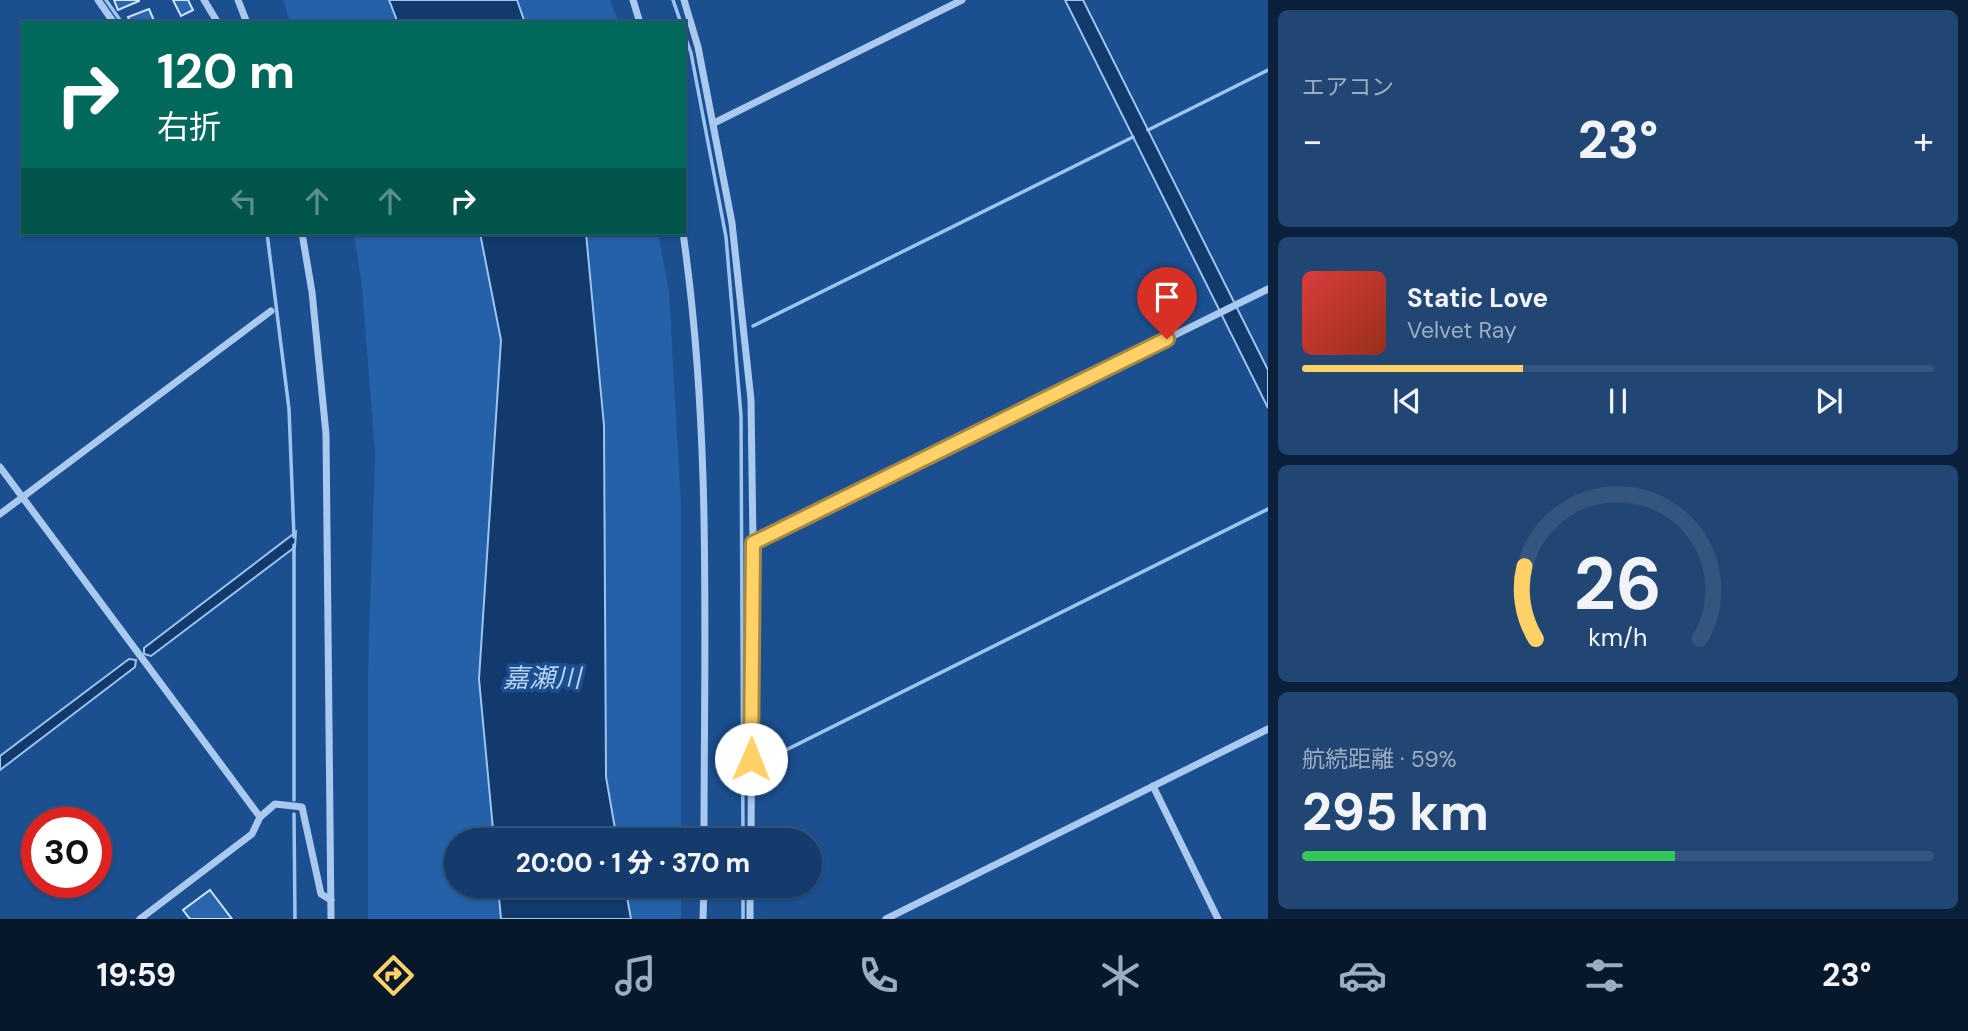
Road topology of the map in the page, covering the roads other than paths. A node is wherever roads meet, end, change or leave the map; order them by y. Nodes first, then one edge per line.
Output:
1 (98, 0) edge
2 (204, 0) edge
3 (238, 0) edge
4 (634, 0) edge
5 (684, 0) edge
6 (962, 0) edge
7 (113, 21) edge
8 (217, 21) edge
9 (246, 21) edge
10 (639, 21) edge
11 (714, 123) junction
12 (302, 235) edge
13 (682, 235) edge
14 (1268, 289) edge
15 (271, 311) dead end
16 (0, 467) edge
17 (22, 497) junction
18 (0, 514) edge
19 (753, 543) junction
20 (1268, 729) edge
21 (1153, 786) junction
22 (260, 817) junction
23 (704, 828) edge
24 (751, 828) edge
25 (704, 898) edge
26 (750, 898) edge
27 (331, 901) junction
28 (139, 919) edge
29 (331, 919) edge
30 (704, 919) edge
31 (750, 919) edge
32 (886, 919) edge
33 (1218, 919) edge

1 - 7 street
2 - 8 street
3 - 9 street
4 - 10 street
5 - 11 street
6 - 11 street
11 - 19 street
12 - 27 street
13 - 23 street
14 - 19 street
15 - 17 street
16 - 17 street
17 - 18 street
17 - 22 street
19 - 24 street
20 - 21 street
21 - 32 street
21 - 33 street
22 - 27 street
22 - 28 street
25 - 30 street
26 - 31 street
27 - 29 street

